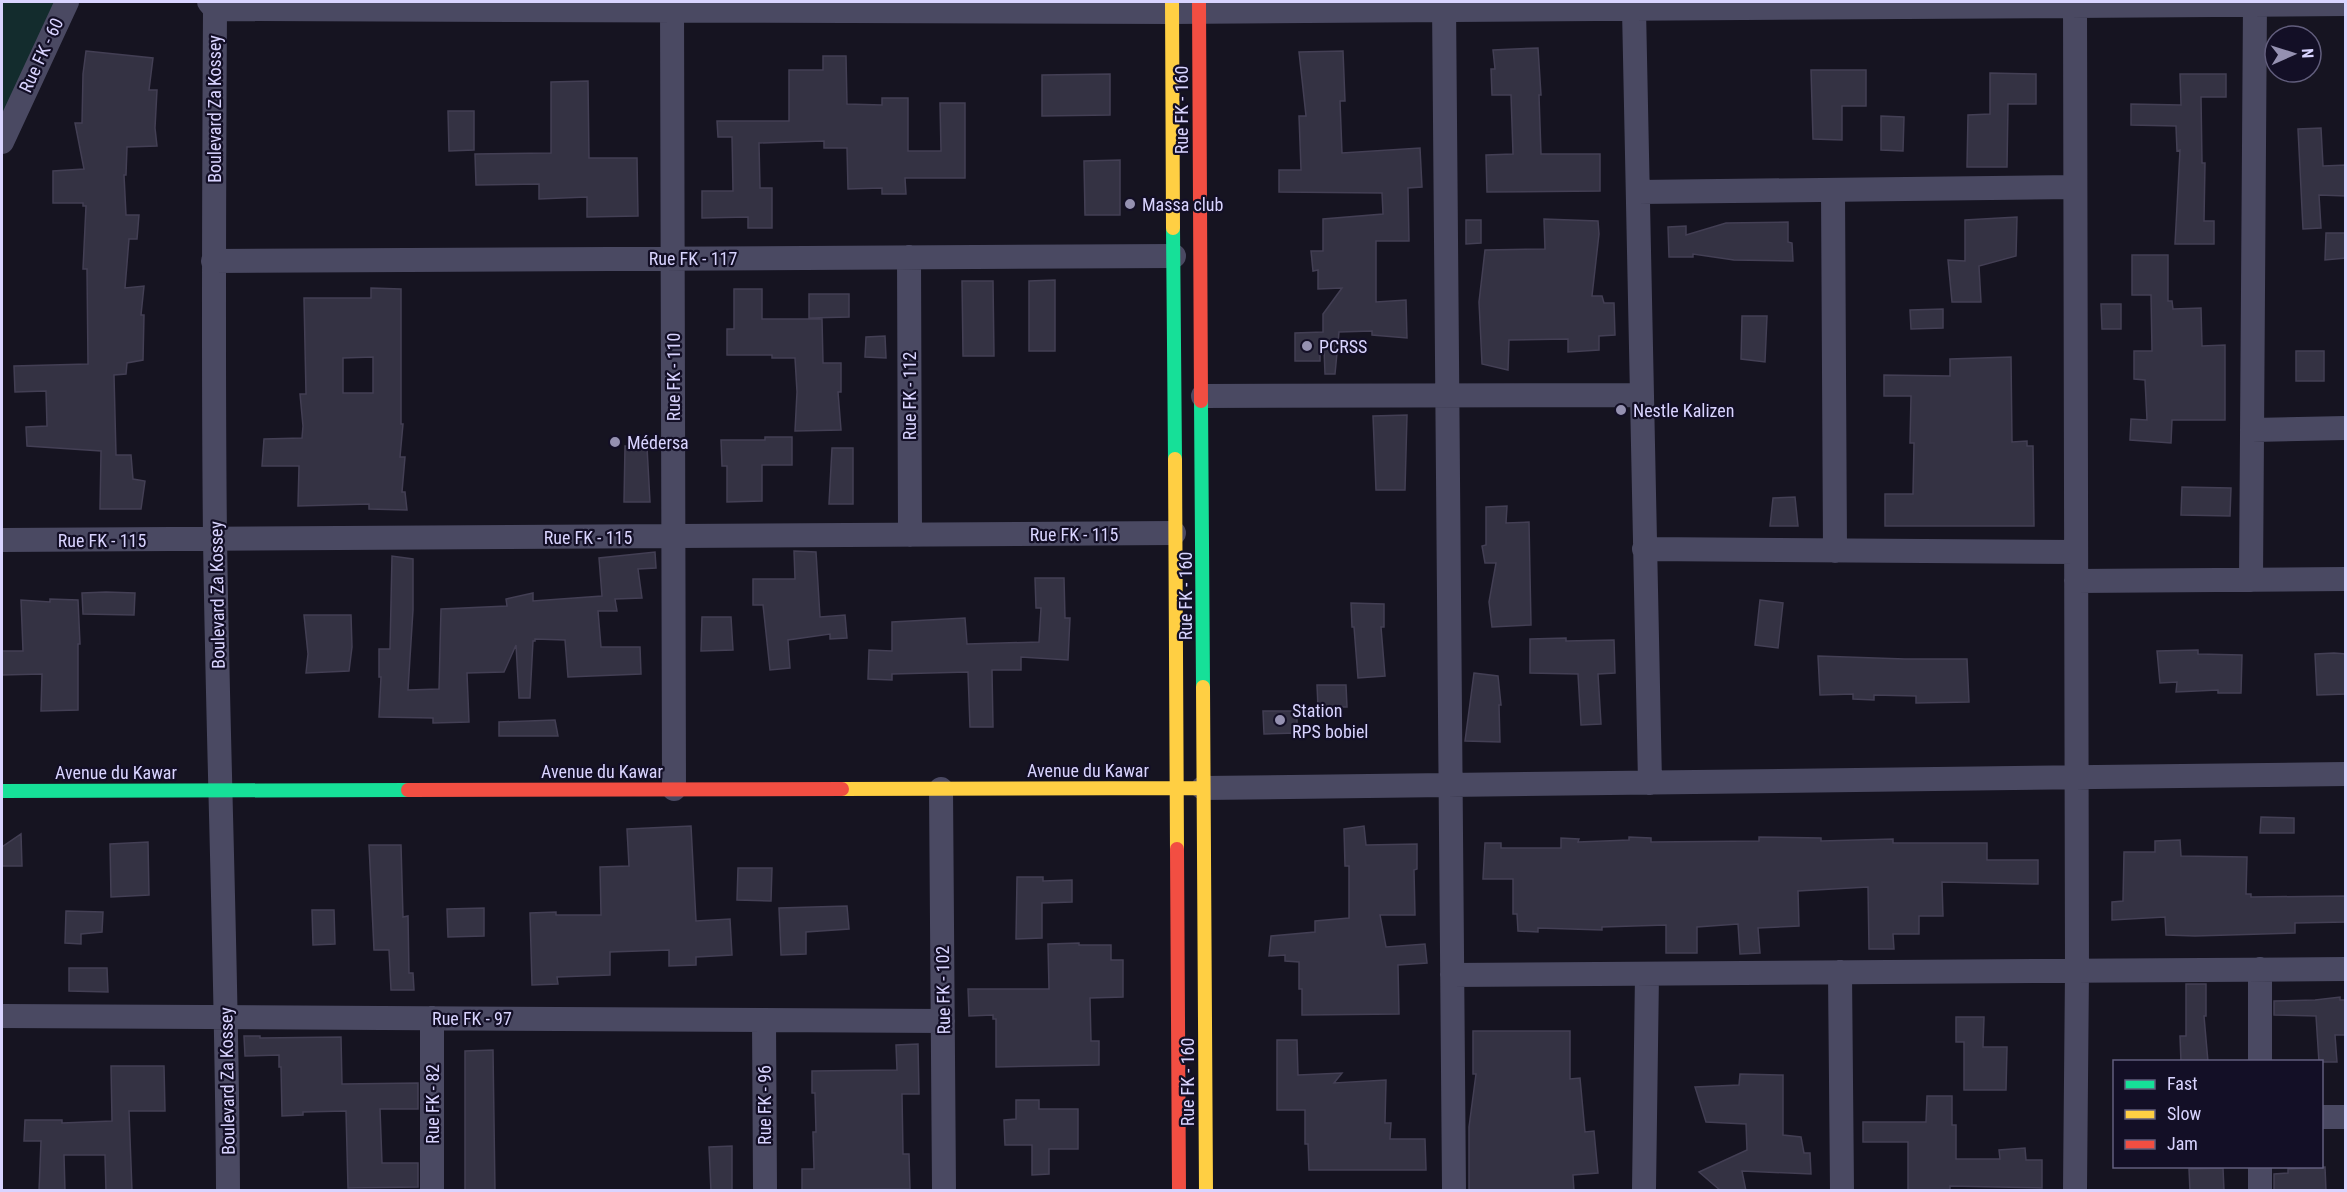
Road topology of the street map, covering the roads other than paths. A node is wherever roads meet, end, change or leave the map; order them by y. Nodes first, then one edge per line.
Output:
1 (67, 2) edge
2 (2255, 3) edge
3 (2075, 4) edge
4 (2346, 4) edge
5 (212, 5) edge
6 (1838, 5) edge
7 (672, 6) edge
8 (1444, 6) edge
9 (1172, 7) edge
10 (1199, 7) edge
11 (1635, 9) junction
12 (9, 104) edge
13 (2, 142) edge
14 (2075, 187) junction
15 (1833, 190) junction
16 (1638, 192) junction
17 (1174, 256) junction
18 (909, 257) junction
19 (673, 258) junction
20 (213, 261) junction
21 (1447, 395) junction
22 (1642, 395) junction
23 (1203, 396) junction
24 (2346, 428) edge
25 (2252, 430) junction
26 (1174, 533) junction
27 (910, 535) junction
28 (674, 536) junction
29 (215, 539) junction
30 (2, 540) edge
31 (1644, 549) junction
32 (1835, 551) junction
33 (2076, 552) junction
34 (2346, 579) edge
35 (2252, 580) junction
36 (2076, 581) junction
37 (2346, 774) edge
38 (2077, 777) junction
39 (1650, 783) junction
40 (1451, 785) junction
41 (1175, 788) junction
42 (1203, 788) junction
43 (674, 789) junction
44 (941, 789) junction
45 (221, 790) junction
46 (2, 791) edge
47 (2260, 969) junction
48 (2346, 969) edge
49 (2077, 971) junction
50 (1840, 972) junction
51 (1647, 974) junction
52 (1452, 975) junction
53 (2, 1016) edge
54 (227, 1017) junction
55 (432, 1018) junction
56 (764, 1020) junction
57 (943, 1021) junction
58 (2260, 1060) edge
59 (2323, 1117) edge
60 (2346, 1117) edge
61 (2260, 1168) edge
62 (228, 1191) edge
63 (432, 1191) edge
64 (765, 1191) edge
65 (944, 1191) edge
66 (1179, 1191) edge
67 (1206, 1191) edge
68 (1454, 1191) edge
69 (1644, 1191) edge
70 (1842, 1191) edge
71 (2075, 1191) edge
72 (2260, 1191) edge

1 - 12 street, Rue FK - 60
2 - 3 street
2 - 4 street
2 - 25 street
3 - 6 street
3 - 14 street
5 - 7 street
5 - 20 street, Boulevard Za Kossey
6 - 11 street
7 - 9 street
7 - 19 street, Rue FK - 110
8 - 10 street
8 - 11 street
8 - 21 street
9 - 10 street
9 - 17 main road, Rue FK - 160
10 - 23 main road, Rue FK - 160
11 - 16 street
12 - 13 street, Rue FK - 60
14 - 15 street
14 - 33 street
15 - 16 street
15 - 32 street
16 - 22 street
17 - 18 street, Rue FK - 117
17 - 26 main road, Rue FK - 160
18 - 19 street, Rue FK - 117
18 - 27 street, Rue FK - 112
19 - 20 street, Rue FK - 117
19 - 28 street, Rue FK - 110
20 - 29 street, Boulevard Za Kossey
21 - 22 street
21 - 23 street
21 - 40 street
22 - 31 street
23 - 42 main road, Rue FK - 160
24 - 25 street
25 - 35 street
26 - 27 street, Rue FK - 115
26 - 41 main road, Rue FK - 160
27 - 28 street, Rue FK - 115
28 - 29 street, Rue FK - 115
28 - 43 street, Rue FK - 110
29 - 30 street, Rue FK - 115
29 - 45 street, Boulevard Za Kossey
31 - 32 street
31 - 39 street
32 - 33 street
33 - 36 street
34 - 35 street
35 - 36 street
36 - 38 street
37 - 38 street
38 - 39 street
38 - 49 street
39 - 40 street
40 - 42 street
40 - 52 street
41 - 42 main road, Avenue du Kawar
41 - 44 main road, Avenue du Kawar
41 - 66 main road, Rue FK - 160
42 - 67 main road, Rue FK - 160
43 - 44 main road, Avenue du Kawar
43 - 45 main road, Avenue du Kawar
44 - 57 street, Rue FK - 102
45 - 46 main road, Avenue du Kawar
45 - 54 street, Boulevard Za Kossey
47 - 48 street
47 - 49 street
47 - 58 street
49 - 50 street
49 - 71 street
50 - 51 street
50 - 70 street
51 - 52 street
51 - 69 street
52 - 68 street
53 - 54 street, Rue FK - 97
54 - 55 street, Rue FK - 97
54 - 62 street, Boulevard Za Kossey
55 - 56 street, Rue FK - 97
55 - 63 street, Rue FK - 82
56 - 57 street, Rue FK - 97
56 - 64 street, Rue FK - 96
57 - 65 street, Rue FK - 102
59 - 60 street
61 - 72 street

